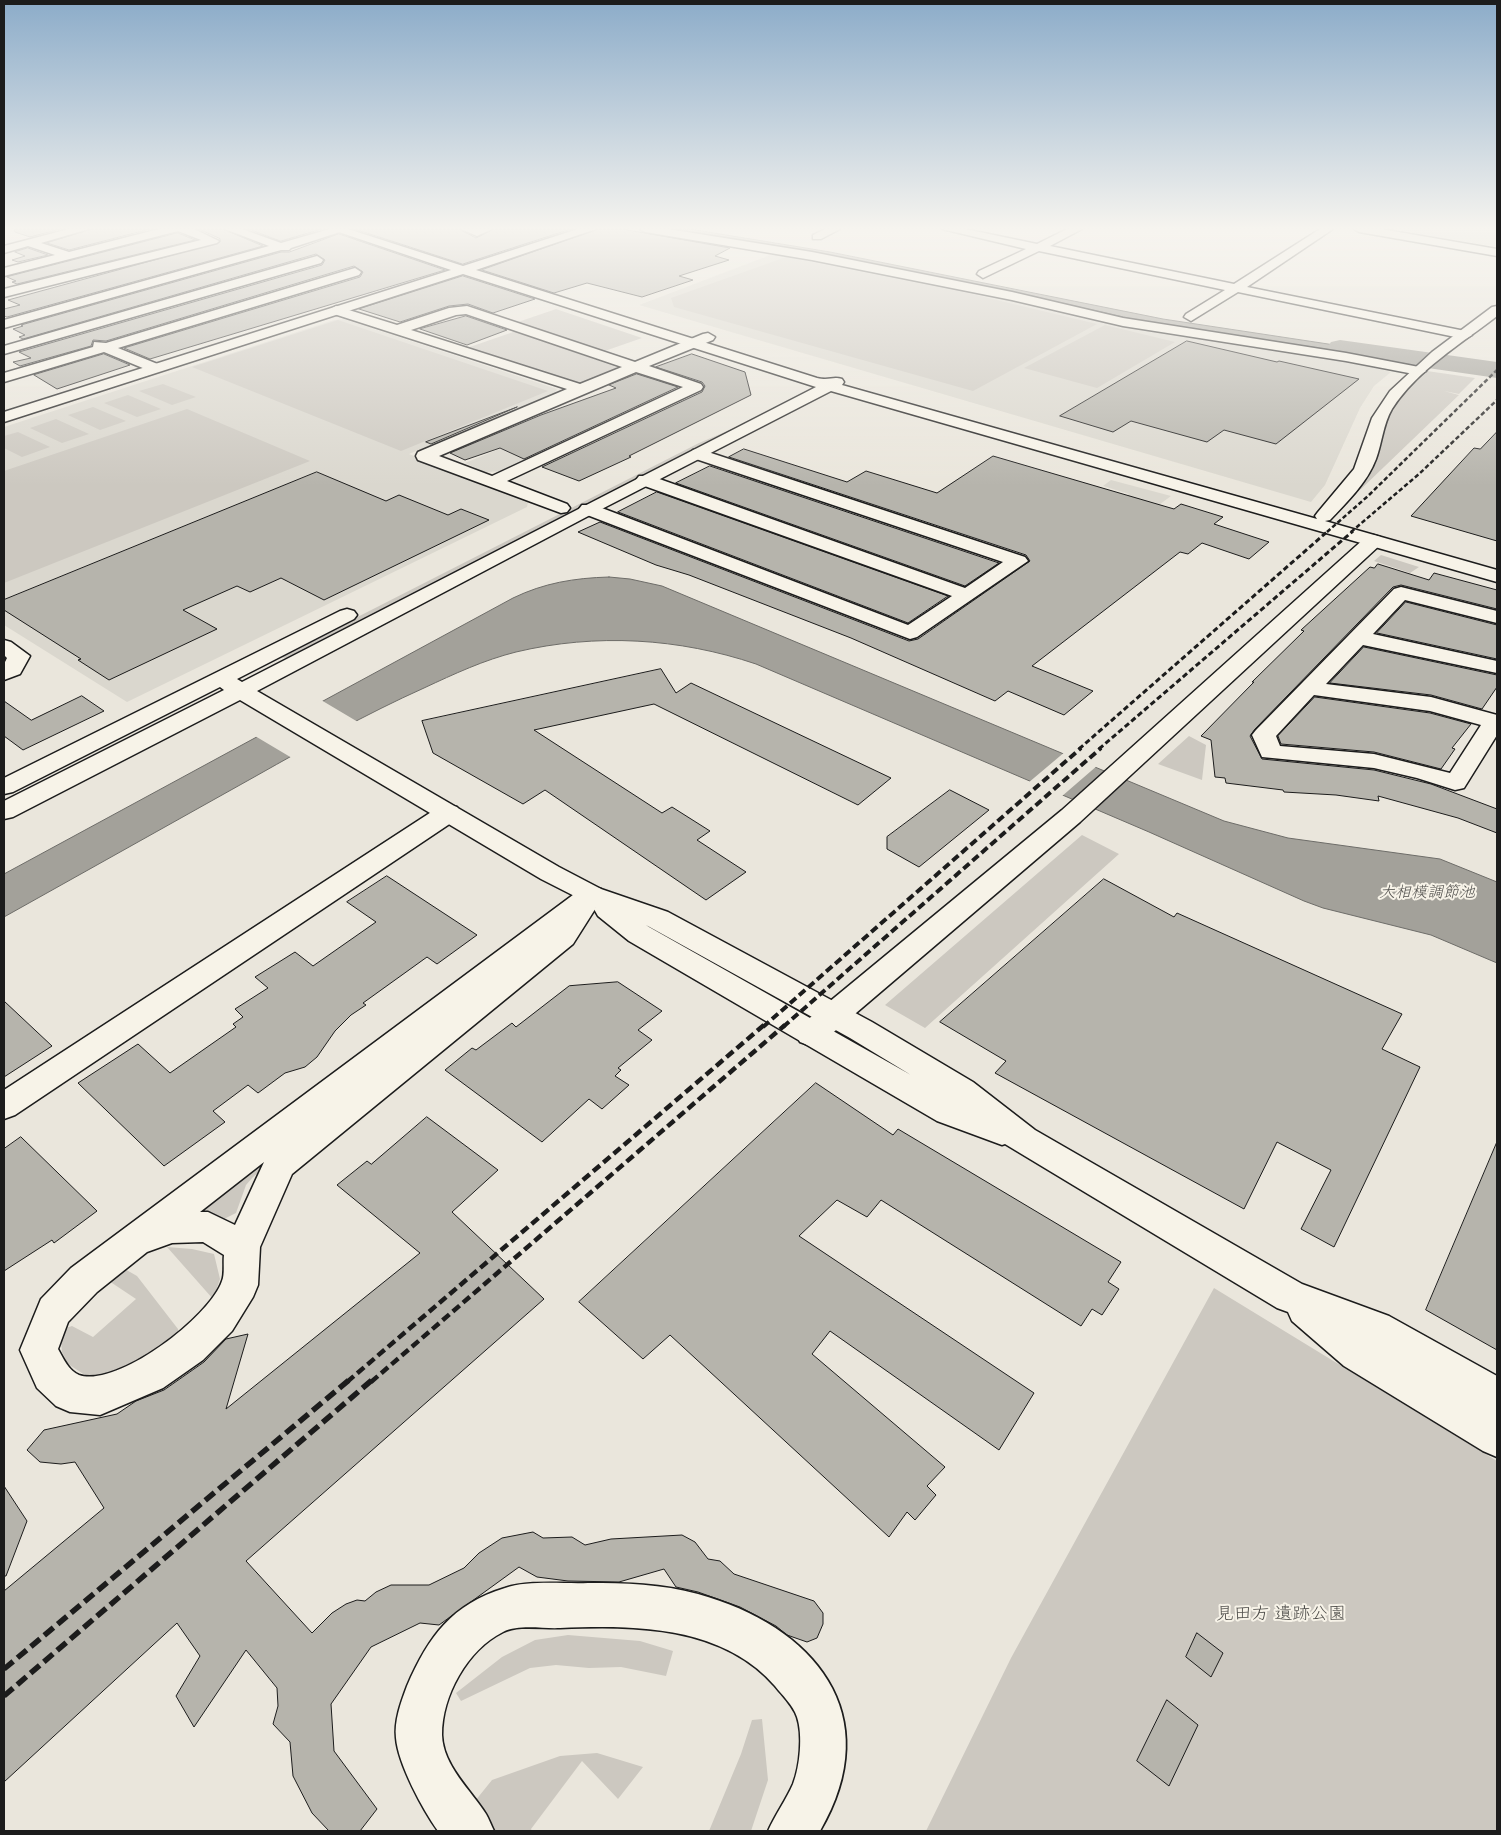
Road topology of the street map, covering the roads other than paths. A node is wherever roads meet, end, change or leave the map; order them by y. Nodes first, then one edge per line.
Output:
1 (36, 315) edge
2 (133, 315) edge
3 (214, 315) edge
4 (322, 315) edge
5 (350, 315) edge
6 (441, 315) edge
7 (480, 315) edge
8 (612, 315) edge
9 (624, 315) edge
10 (1092, 315) edge
11 (1196, 315) edge
12 (1369, 315) edge
13 (1491, 315) edge
14 (31, 316) junction
15 (1192, 317) dead end
16 (4, 324) edge
17 (397, 330) junction
18 (68, 332) junction
19 (1465, 335) junction
20 (701, 340) junction
21 (104, 348) junction
22 (4, 350) edge
23 (632, 367) junction
24 (155, 368) junction
25 (1422, 369) junction
26 (4, 378) edge
27 (827, 381) junction
28 (581, 389) junction
29 (4, 417) edge
30 (699, 454) junction
31 (645, 480) junction
32 (492, 482) junction
33 (561, 508) junction
34 (588, 509) junction
35 (1324, 516) junction
36 (1373, 541) junction
37 (1497, 565) edge
38 (1497, 576) edge
39 (967, 595) junction
40 (1497, 617) edge
41 (1357, 637) junction
42 (4, 646) edge
43 (1497, 667) edge
44 (4, 673) edge
45 (221, 679) junction
46 (1308, 688) junction
47 (242, 690) junction
48 (1496, 722) edge
49 (4, 787) edge
50 (4, 811) edge
51 (448, 813) junction
52 (591, 895) junction
53 (835, 1016) junction
54 (812, 1034) junction
55 (4, 1106) edge
56 (1023, 1140) junction
57 (131, 1242) junction
58 (242, 1247) junction
59 (1290, 1296) junction
60 (1497, 1397) edge
61 (1497, 1437) edge
62 (469, 1831) edge
63 (792, 1831) edge

1 - 14 street
2 - 18 street
3 - 21 street
4 - 24 street
5 - 17 street
6 - 17 street
7 - 23 street
8 - 20 street
9 - 20 street
10 - 25 street
11 - 15 street
12 - 19 street
13 - 19 street
14 - 16 street
14 - 18 street
17 - 28 street
18 - 21 street
18 - 22 street
19 - 25 street
20 - 23 street
20 - 27 street
21 - 24 street
21 - 26 street
23 - 28 street
23 - 32 street
24 - 29 street
25 - 35 street
27 - 30 street
27 - 33 street
27 - 35 street
27 - 36 street
28 - 32 street
30 - 31 street
30 - 39 street
31 - 34 street
31 - 39 street
32 - 33 street
33 - 45 street
34 - 39 street
34 - 47 street
35 - 37 street
36 - 38 street
36 - 53 street
40 - 41 street
41 - 43 street
41 - 46 street
42 - 44 street
45 - 47 street
45 - 49 street
46 - 48 street
46 - 48 street
47 - 50 street
47 - 51 street
51 - 52 street
51 - 55 street
52 - 53 street
52 - 54 street
52 - 57 street
52 - 58 street
53 - 54 street
53 - 56 street
54 - 56 street
56 - 59 street
57 - 58 street
57 - 58 street
59 - 60 street
59 - 61 street
62 - 63 street

